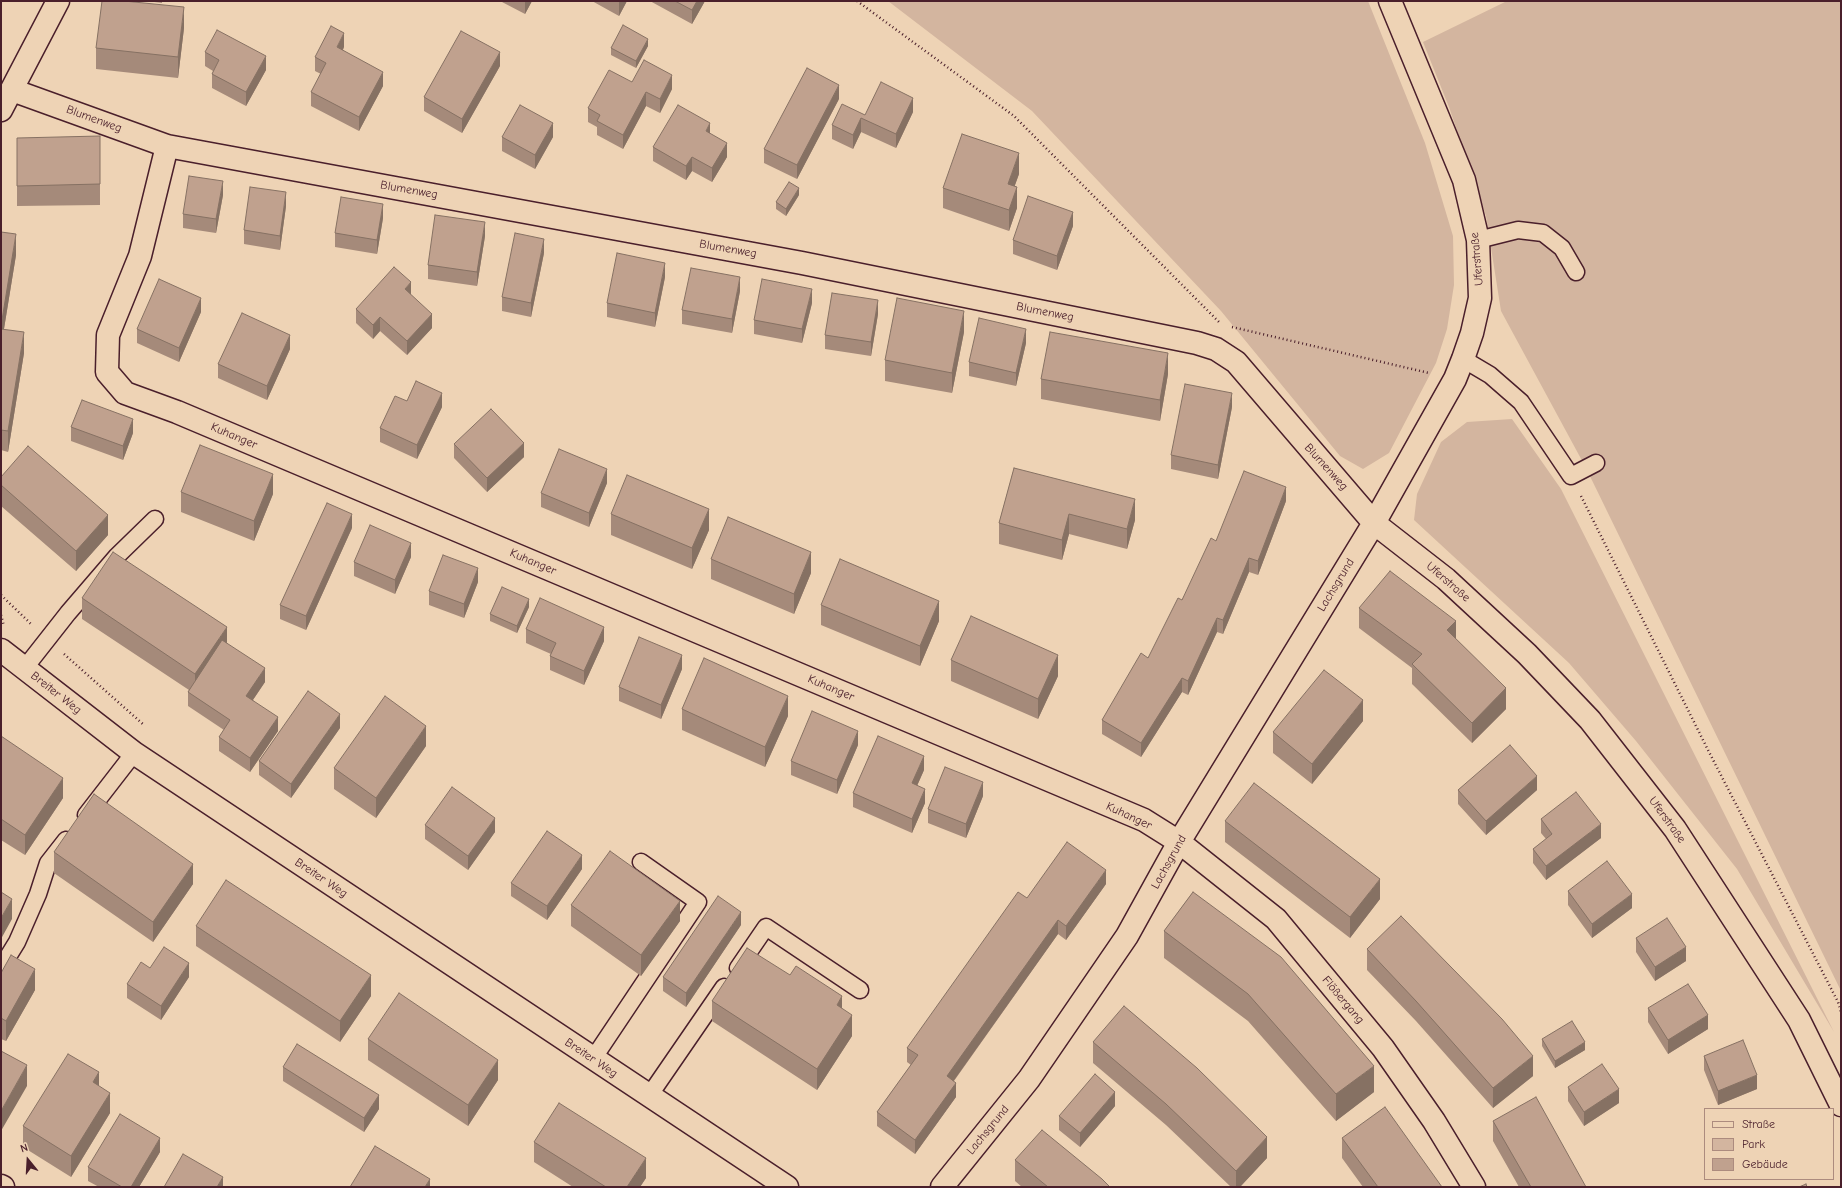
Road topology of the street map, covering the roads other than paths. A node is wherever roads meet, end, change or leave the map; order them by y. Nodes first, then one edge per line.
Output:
1 (58, 1) edge
2 (1390, 1) edge
3 (12, 90) junction
4 (1, 110) edge
5 (167, 146) junction
6 (1478, 240) junction
7 (1576, 272) dead end
8 (1463, 359) junction
9 (1596, 463) dead end
10 (155, 519) dead end
11 (1374, 523) junction
12 (1, 650) edge
13 (24, 669) junction
14 (134, 753) junction
15 (1179, 842) junction
16 (641, 862) dead end
17 (1, 968) edge
18 (860, 990) dead end
19 (593, 1059) junction
20 (649, 1096) junction
21 (1841, 1105) edge
22 (787, 1187) edge
23 (942, 1187) edge
24 (1474, 1187) edge

1 - 3 street
2 - 6 street, Uferstraße
3 - 4 street
3 - 5 street, Blumenweg
5 - 11 street, Blumenweg
5 - 15 street, Kuhanger
6 - 7 lane
6 - 8 street, Uferstraße
8 - 9 lane
8 - 11 street, Uferstraße
10 - 13 lane
11 - 15 street, Lachsgrund
11 - 21 street, Uferstraße
12 - 13 street, Breiter Weg
13 - 14 street, Breiter Weg
14 - 17 lane
14 - 19 street, Breiter Weg
15 - 23 street, Lachsgrund
15 - 24 street, Flößergang
16 - 19 lane
18 - 20 lane
19 - 20 street, Breiter Weg
20 - 22 street, Breiter Weg

